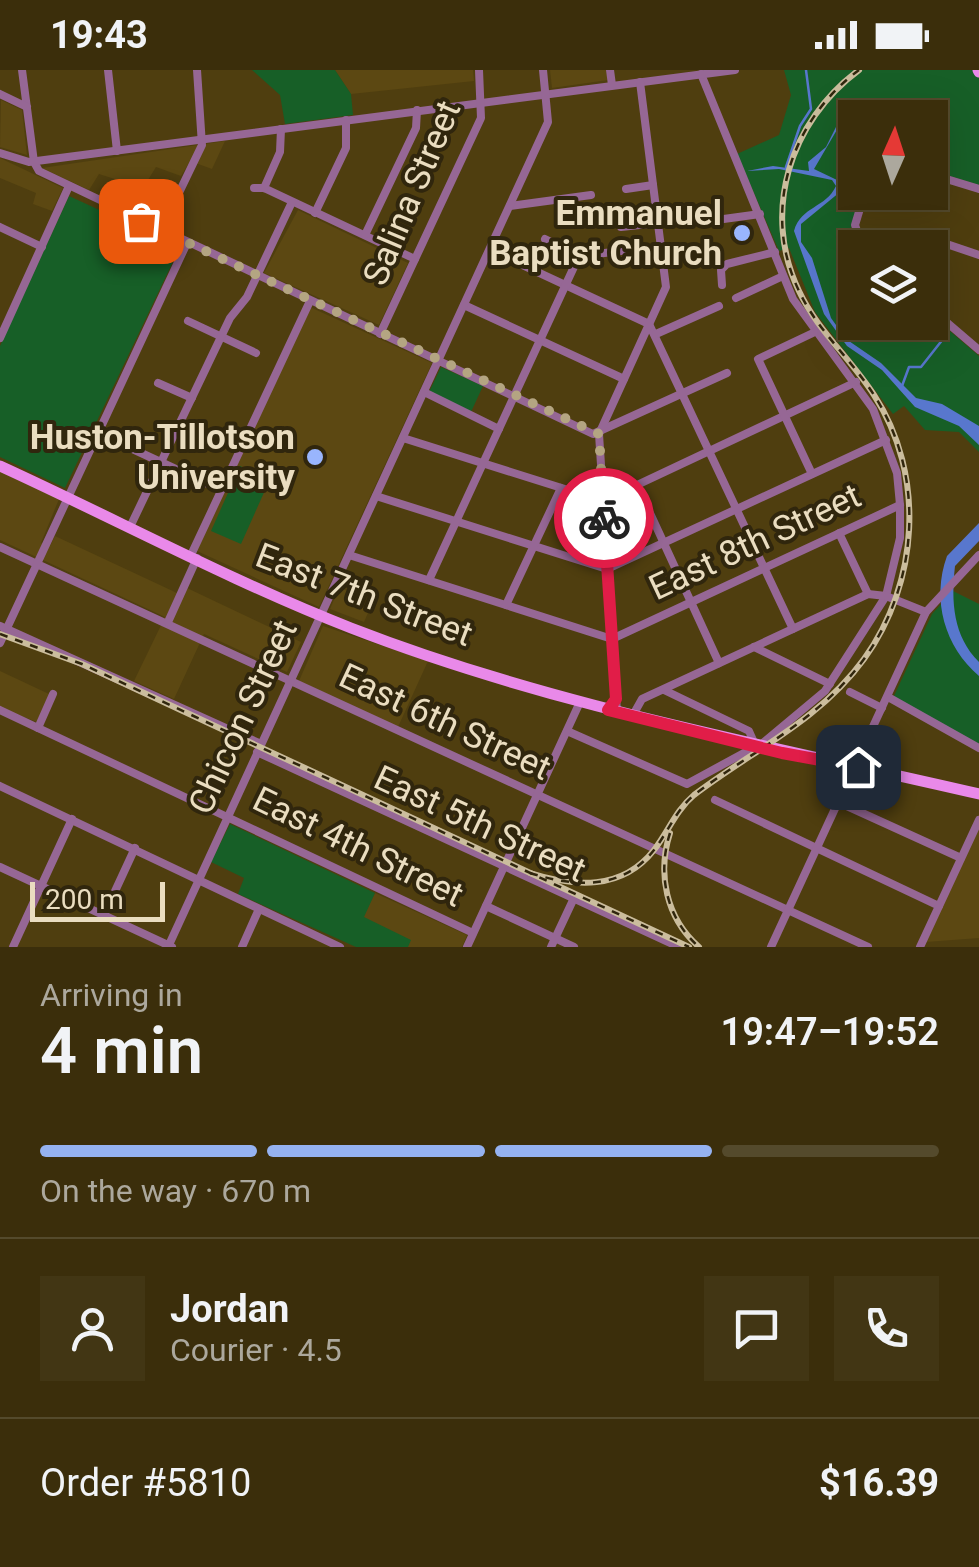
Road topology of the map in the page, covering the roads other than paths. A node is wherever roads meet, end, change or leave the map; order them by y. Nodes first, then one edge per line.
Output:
1 (22, 70) edge
2 (108, 70) edge
3 (197, 70) edge
4 (478, 70) edge
5 (544, 70) edge
6 (610, 70) edge
7 (735, 70) edge
8 (674, 74) edge
9 (701, 74) junction
10 (640, 82) junction
11 (612, 86) junction
12 (0, 94) edge
13 (547, 94) junction
14 (482, 102) junction
15 (27, 107) junction
16 (417, 110) junction
17 (346, 120) junction
18 (281, 129) junction
19 (203, 139) junction
20 (118, 151) junction
21 (1, 153) edge
22 (34, 162) junction
23 (0, 164) edge
24 (948, 180) edge
25 (653, 185) junction
26 (69, 186) junction
27 (626, 188) dead end
28 (979, 189) edge
29 (591, 196) dead end
30 (292, 202) junction
31 (510, 206) junction
32 (315, 213) junction
33 (760, 214) junction
34 (709, 222) dead end
35 (658, 223) junction
36 (0, 227) edge
37 (622, 228) dead end
38 (161, 230) junction
39 (365, 235) junction
40 (545, 240) dead end
41 (187, 243) junction
42 (948, 244) edge
43 (42, 247) junction
44 (490, 250) junction
45 (776, 252) junction
46 (662, 254) junction
47 (979, 255) edge
48 (578, 256) junction
49 (415, 260) junction
50 (258, 276) junction
51 (783, 276) junction
52 (565, 283) junction
53 (722, 285) dead end
54 (736, 298) dead end
55 (310, 301) junction
56 (464, 305) junction
57 (718, 306) dead end
58 (0, 312) edge
59 (10, 317) junction
60 (188, 321) dead end
61 (948, 323) edge
62 (649, 324) junction
63 (815, 332) junction
64 (380, 334) junction
65 (656, 334) junction
66 (221, 337) junction
67 (0, 338) edge
68 (540, 340) junction
69 (979, 350) edge
70 (256, 353) dead end
71 (438, 362) junction
72 (727, 373) dead end
73 (624, 380) junction
74 (158, 382) dead end
75 (856, 382) junction
76 (424, 392) junction
77 (683, 394) junction
78 (514, 397) junction
79 (192, 398) junction
80 (784, 416) junction
81 (500, 429) junction
82 (98, 434) junction
83 (599, 434) junction
84 (403, 438) junction
85 (886, 440) junction
86 (711, 452) junction
87 (162, 463) junction
88 (482, 464) junction
89 (3, 467) edge
90 (812, 474) junction
91 (0, 482) edge
92 (638, 486) junction
93 (561, 488) junction
94 (222, 490) junction
95 (376, 496) junction
96 (68, 498) junction
97 (603, 500) junction
98 (900, 504) junction
99 (737, 510) junction
100 (455, 522) junction
101 (130, 527) junction
102 (839, 533) junction
103 (664, 543) junction
104 (0, 546) edge
105 (534, 547) junction
106 (348, 555) junction
107 (194, 557) junction
108 (977, 561) edge
109 (37, 564) junction
110 (765, 567) junction
111 (607, 569) junction
112 (429, 580) junction
113 (868, 594) junction
114 (886, 596) junction
115 (691, 602) junction
116 (506, 605) junction
117 (926, 612) junction
118 (320, 614) junction
119 (168, 622) junction
120 (3, 628) edge
121 (794, 628) junction
122 (612, 639) junction
123 (0, 644) edge
124 (754, 647) junction
125 (720, 663) junction
126 (290, 680) junction
127 (830, 684) junction
128 (664, 690) junction
129 (850, 692) dead end
130 (53, 694) dead end
131 (888, 697) junction
132 (580, 702) junction
133 (614, 707) junction
134 (882, 708) junction
135 (0, 710) edge
136 (633, 715) junction
137 (38, 728) junction
138 (567, 730) junction
139 (757, 743) junction
140 (259, 748) junction
141 (979, 748) edge
142 (856, 766) junction
143 (0, 786) edge
144 (979, 794) edge
145 (538, 795) junction
146 (715, 800) dead end
147 (838, 802) junction
148 (228, 815) junction
149 (72, 819) junction
150 (979, 820) edge
151 (134, 848) junction
152 (816, 848) junction
153 (961, 858) junction
154 (504, 866) junction
155 (0, 867) edge
156 (198, 880) junction
157 (41, 886) junction
158 (574, 898) junction
159 (486, 906) junction
160 (939, 906) junction
161 (260, 909) junction
162 (788, 910) junction
163 (104, 915) junction
164 (470, 940) edge
165 (319, 942) edge
166 (553, 943) edge
167 (170, 946) edge
168 (13, 947) edge
169 (242, 947) edge
170 (340, 947) edge
171 (482, 947) edge
172 (574, 947) edge
173 (679, 947) edge
174 (771, 947) edge
175 (868, 947) edge
176 (920, 947) edge

1 - 15 street
2 - 20 street
3 - 19 street
4 - 14 street, Salina Street
5 - 13 street, Chicon Street
6 - 11 street
7 - 9 street
8 - 9 street
8 - 10 street
9 - 33 street
10 - 11 street
10 - 25 street
11 - 13 street
12 - 15 street
13 - 14 street
13 - 31 street, Chicon Street
14 - 16 street
14 - 49 street, Salina Street
15 - 22 street
16 - 17 street
16 - 39 street
17 - 18 street
17 - 32 street
18 - 19 street
18 - 30 street
19 - 20 street
19 - 38 street
20 - 22 street
21 - 22 street
21 - 23 street
22 - 26 street
24 - 28 street
25 - 27 street
25 - 35 street
26 - 38 street
26 - 43 street
29 - 31 street
30 - 32 street
30 - 50 street
31 - 44 street, Chicon Street
32 - 39 street
33 - 34 street
33 - 45 street
35 - 37 street
35 - 46 street
36 - 43 street
38 - 41 street
39 - 49 street
40 - 48 street
41 - 50 street
41 - 82 street
42 - 47 street
43 - 59 street
44 - 52 street
44 - 56 street, Chicon Street
45 - 51 street
45 - 53 street
46 - 48 street
46 - 62 street
48 - 52 street
49 - 64 street, Salina Street
50 - 55 street
50 - 66 street
51 - 54 street
51 - 63 street
52 - 62 street
52 - 68 street
55 - 64 street
55 - 94 street
56 - 68 street
56 - 71 street, Chicon Street
57 - 65 street
58 - 59 street
59 - 67 street
60 - 66 street
61 - 69 street
62 - 65 street
62 - 73 street
63 - 75 street
63 - 80 street
64 - 71 street
65 - 77 street
66 - 70 street
66 - 79 street
68 - 73 street
68 - 78 street
71 - 76 street, Chicon Street
71 - 78 street
72 - 77 street
73 - 83 street
74 - 79 street
75 - 80 street
75 - 85 street
76 - 81 street
76 - 84 street, Chicon Street
77 - 83 street
77 - 86 street
78 - 81 street
78 - 83 street
79 - 87 street
80 - 86 street
80 - 90 street
81 - 88 street
82 - 87 street
82 - 96 street
83 - 97 street
84 - 88 street
84 - 95 street, Chicon Street
85 - 90 street
85 - 98 street
86 - 92 street
86 - 99 street
87 - 94 street
87 - 101 street
88 - 93 street
88 - 100 street
89 - 91 street
89 - 96 main road, East 7th Street
90 - 99 street
92 - 97 street
92 - 103 street
93 - 97 street
93 - 105 street
94 - 107 street
95 - 100 street
95 - 106 street, Chicon Street
96 - 101 main road, East 7th Street
96 - 109 street
97 - 111 street
98 - 102 street, East 8th Street
98 - 114 street
99 - 103 street
99 - 110 street
100 - 105 street
100 - 112 street
101 - 107 main road, East 7th Street
102 - 110 street, East 8th Street
102 - 113 street
103 - 111 street
103 - 115 street
104 - 109 street, East 6th Street
105 - 111 street
105 - 116 street
106 - 112 street
106 - 118 street, Chicon Street
107 - 118 main road, East 7th Street
107 - 119 street
108 - 117 street
109 - 119 street, East 6th Street
109 - 120 street
110 - 115 street, East 8th Street
110 - 121 street
111 - 122 street
112 - 116 street
113 - 114 street
113 - 121 street
114 - 117 street
114 - 127 street
115 - 122 street, East 8th Street
115 - 125 street
116 - 122 street
117 - 131 street
118 - 126 street, Chicon Street
118 - 132 main road, East 7th Street
119 - 126 street, East 6th Street
120 - 123 street
120 - 140 street, East 5th Street
121 - 124 street
122 - 133 street
124 - 125 street
124 - 127 street
125 - 128 street
126 - 140 street, Chicon Street
126 - 145 street, East 6th Street
127 - 139 street
128 - 136 street
128 - 139 street
129 - 134 street
130 - 137 street
131 - 134 street
131 - 141 street
132 - 133 main road, East 7th Street
132 - 138 street
133 - 136 main road, East 7th Street
134 - 142 street
135 - 137 street, East 4th Street
136 - 139 main road, East 7th Street
137 - 148 street, East 4th Street
138 - 139 street
138 - 145 street
139 - 142 main road, East 7th Street
140 - 148 street, Chicon Street
140 - 154 street, East 5th Street
142 - 144 main road, East 7th Street
142 - 147 street
143 - 149 street
145 - 154 street
145 - 162 street, East 6th Street
146 - 152 street
147 - 152 street
147 - 153 street
148 - 156 street, Chicon Street
148 - 164 street, East 4th Street
149 - 151 street
149 - 157 street
150 - 153 street
151 - 156 street
151 - 163 street
152 - 160 street
152 - 162 street
153 - 160 street
154 - 158 street, East 5th Street
154 - 159 street
155 - 157 street
156 - 161 street
156 - 167 street, Chicon Street
157 - 163 street
157 - 168 street
158 - 166 street
158 - 173 street, East 5th Street
159 - 164 street
159 - 166 street
160 - 176 street
161 - 165 street
161 - 169 street
162 - 174 street
162 - 175 street, East 6th Street
163 - 167 street
164 - 171 street, East 4th Street
165 - 170 street
166 - 172 street

